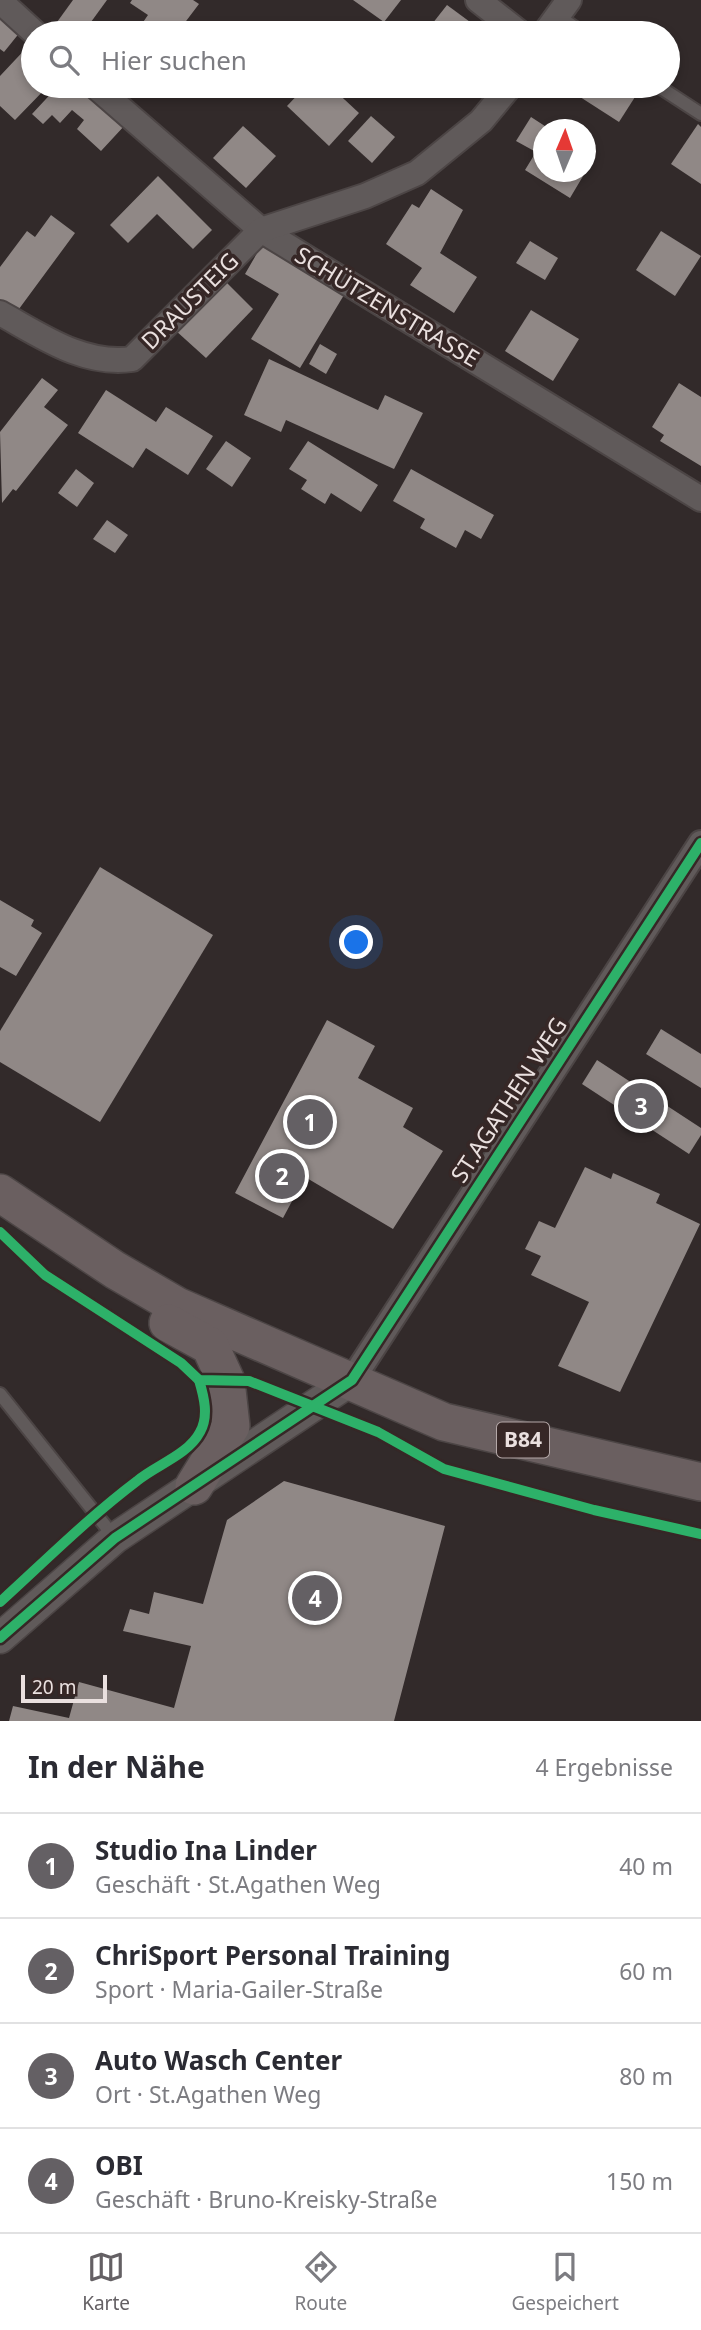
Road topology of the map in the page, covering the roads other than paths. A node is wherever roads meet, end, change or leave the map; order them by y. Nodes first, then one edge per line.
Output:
1 (478, 0) edge
2 (0, 1) edge
3 (22, 21) edge
4 (505, 21) edge
5 (109, 98) edge
6 (500, 98) edge
7 (676, 98) edge
8 (701, 114) edge
9 (261, 230) junction
10 (0, 313) edge
11 (701, 499) edge
12 (701, 843) edge
13 (0, 1193) edge
14 (74, 1242) junction
15 (352, 1380) junction
16 (0, 1394) edge
17 (701, 1482) edge
18 (194, 1486) junction
19 (115, 1538) junction
20 (0, 1638) edge

1 - 4 street
2 - 3 street
5 - 9 street, SCHÜTZENSTRASSE
6 - 9 street
7 - 8 lane
9 - 10 street, DRAUSTEIG
9 - 11 street, SCHÜTZENSTRASSE
12 - 15 street, ST.AGATHEN WEG
13 - 14 main road, B84
14 - 15 main road, B84
14 - 18 main road
15 - 17 main road, B84
15 - 18 street
16 - 19 lane
18 - 19 street
19 - 20 street

